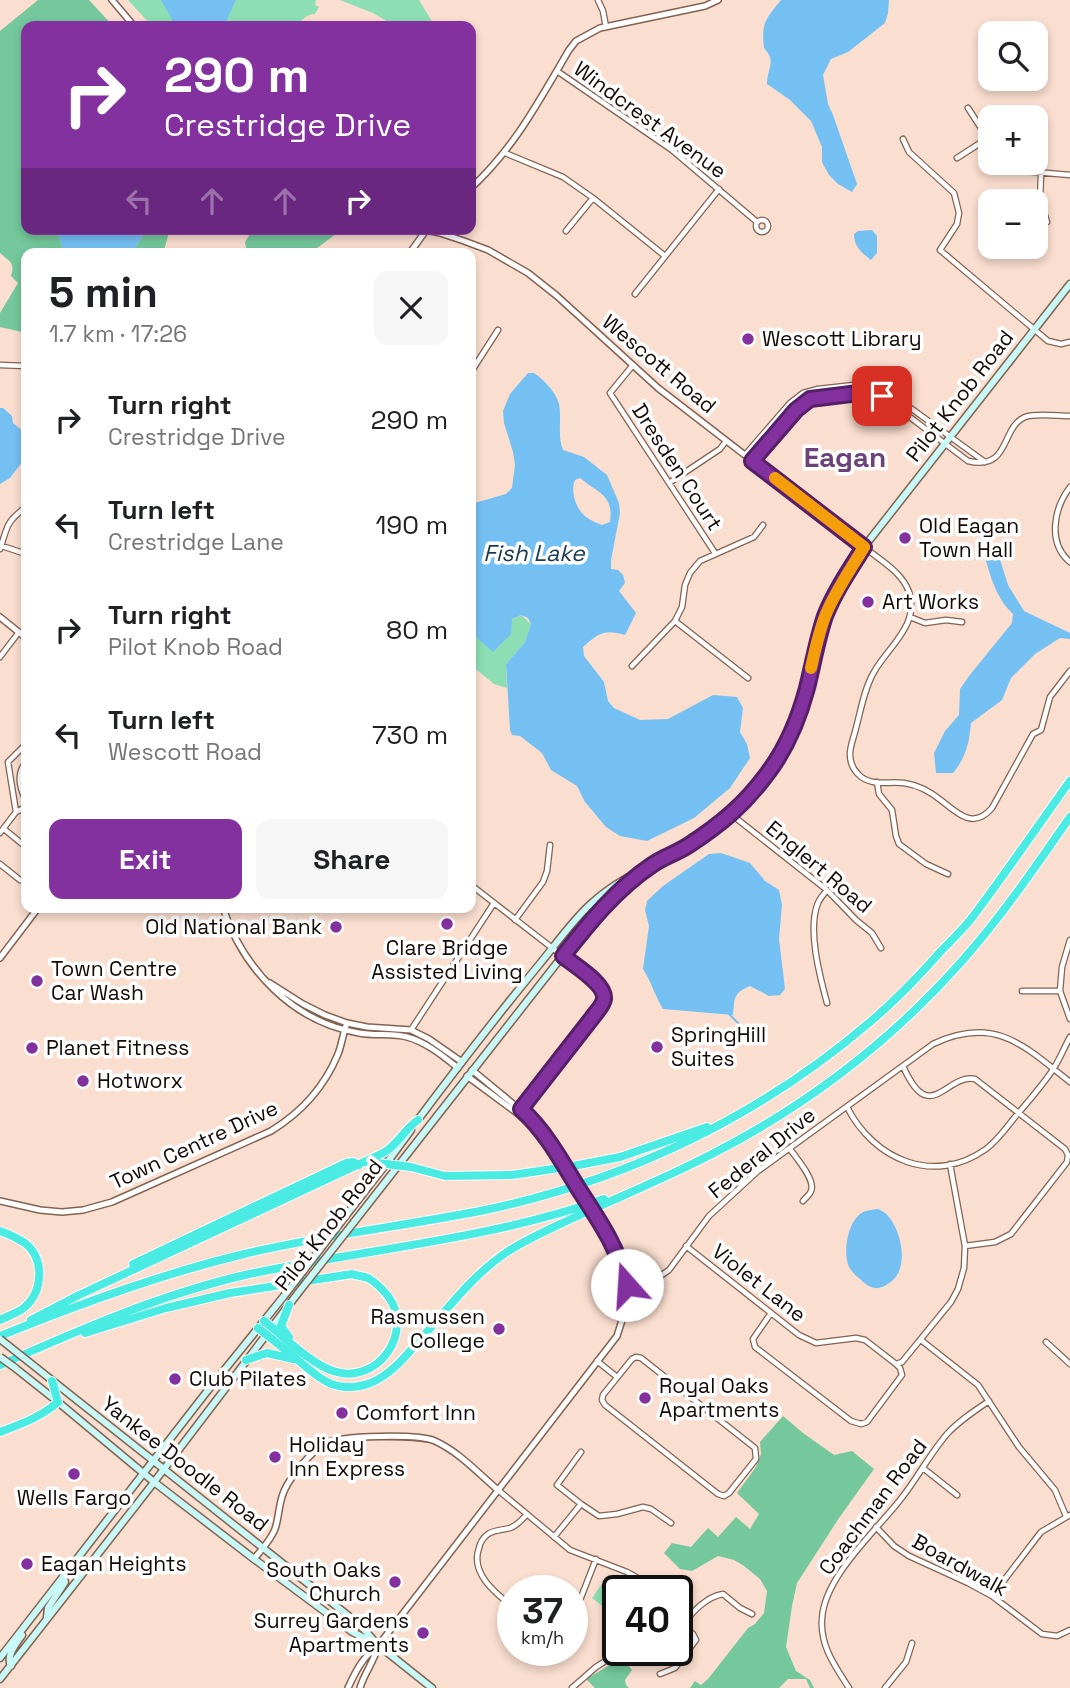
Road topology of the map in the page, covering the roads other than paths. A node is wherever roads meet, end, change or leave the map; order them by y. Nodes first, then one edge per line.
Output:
1 (113, 0) edge
2 (598, 0) edge
3 (718, 0) edge
4 (130, 21) edge
5 (607, 27) junction
6 (556, 71) junction
7 (968, 108) dead end
8 (978, 123) edge
9 (903, 139) dead end
10 (978, 146) edge
11 (505, 153) junction
12 (957, 158) dead end
13 (1048, 174) edge
14 (1070, 175) edge
15 (476, 183) edge
16 (719, 189) junction
17 (593, 198) junction
18 (757, 222) dead end
19 (566, 231) dead end
20 (446, 235) edge
21 (665, 256) junction
22 (1070, 284) edge
23 (635, 293) dead end
24 (1035, 329) junction
25 (498, 330) dead end
26 (1070, 342) edge
27 (476, 364) edge
28 (0, 365) edge
29 (633, 365) junction
30 (21, 366) edge
31 (1070, 416) edge
32 (950, 436) junction
33 (726, 440) junction
34 (944, 444) junction
35 (745, 455) junction
36 (752, 461) junction
37 (985, 463) junction
38 (669, 483) junction
39 (1070, 487) edge
40 (21, 511) edge
41 (763, 525) dead end
42 (1, 547) edge
43 (864, 547) junction
44 (21, 553) edge
45 (715, 553) junction
46 (1070, 562) edge
47 (909, 617) junction
48 (0, 618) edge
49 (675, 621) junction
50 (962, 622) dead end
51 (19, 632) joint
52 (0, 657) edge
53 (632, 666) dead end
54 (1070, 671) edge
55 (748, 678) dead end
56 (21, 749) edge
57 (21, 772) edge
58 (1070, 781) edge
59 (877, 782) junction
60 (21, 791) edge
61 (21, 810) edge
62 (16, 812) junction
63 (732, 815) junction
64 (1070, 817) edge
65 (2, 831) edge
66 (21, 844) edge
67 (550, 845) dead end
68 (0, 864) edge
69 (652, 864) junction
70 (948, 874) dead end
71 (20, 880) dead end
72 (476, 889) edge
73 (827, 890) junction
74 (494, 903) junction
75 (34, 913) edge
76 (225, 913) edge
77 (515, 920) junction
78 (1070, 941) edge
79 (553, 948) junction
80 (881, 948) dead end
81 (563, 956) junction
82 (0, 958) edge
83 (267, 982) junction
84 (1022, 991) dead end
85 (1060, 991) junction
86 (827, 1003) dead end
87 (1070, 1019) edge
88 (347, 1023) junction
89 (344, 1030) junction
90 (411, 1030) junction
91 (1070, 1038) edge
92 (460, 1065) junction
93 (903, 1066) junction
94 (1054, 1069) junction
95 (470, 1073) junction
96 (1070, 1082) edge
97 (847, 1107) junction
98 (520, 1110) junction
99 (1019, 1113) junction
100 (733, 1118) junction
101 (418, 1120) junction
102 (540, 1132) junction
103 (790, 1149) junction
104 (360, 1164) junction
105 (386, 1164) junction
106 (950, 1164) junction
107 (398, 1166) junction
108 (650, 1183) junction
109 (803, 1200) dead end
110 (0, 1201) edge
111 (0, 1231) edge
112 (686, 1246) junction
113 (965, 1246) junction
114 (627, 1285) junction
115 (289, 1305) junction
116 (771, 1313) junction
117 (0, 1320) edge
118 (265, 1328) junction
119 (2, 1336) edge
120 (921, 1340) junction
121 (1046, 1342) dead end
122 (46, 1345) junction
123 (298, 1348) junction
124 (0, 1357) edge
125 (246, 1360) junction
126 (597, 1361) junction
127 (300, 1362) junction
128 (896, 1364) junction
129 (1070, 1364) edge
130 (0, 1366) edge
131 (617, 1377) junction
132 (52, 1381) junction
133 (989, 1401) junction
134 (58, 1402) junction
135 (0, 1432) edge
136 (582, 1452) dead end
137 (153, 1461) junction
138 (923, 1468) junction
139 (163, 1469) junction
140 (144, 1473) junction
141 (154, 1482) junction
142 (498, 1490) junction
143 (957, 1495) dead end
144 (581, 1504) junction
145 (527, 1514) junction
146 (1068, 1516) edge
147 (671, 1523) dead end
148 (876, 1527) junction
149 (554, 1537) junction
150 (263, 1548) junction
151 (254, 1559) junction
152 (596, 1559) junction
153 (632, 1575) edge
154 (63, 1576) junction
155 (588, 1580) edge
156 (497, 1595) edge
157 (992, 1596) junction
158 (46, 1599) junction
159 (693, 1611) edge
160 (751, 1614) dead end
161 (47, 1619) junction
162 (1070, 1629) edge
163 (912, 1643) dead end
164 (378, 1645) junction
165 (0, 1658) edge
166 (602, 1663) edge
167 (11, 1666) junction
168 (676, 1666) edge
169 (660, 1674) dead end
170 (0, 1679) edge
171 (348, 1688) edge
172 (360, 1688) edge
173 (432, 1688) edge
174 (572, 1688) edge
175 (849, 1688) edge
176 (885, 1688) edge

1 - 4 street
2 - 5 street
3 - 5 street
5 - 6 street
6 - 11 street
6 - 16 street, Windcrest Avenue
7 - 8 street
9 - 24 street
10 - 12 street
11 - 15 street
11 - 17 street
13 - 14 street
16 - 18 street, Windcrest Avenue
16 - 21 street
17 - 19 street
17 - 21 street
20 - 29 street, Wescott Road
21 - 23 street
22 - 24 main road, Pilot Knob Road
24 - 26 street
24 - 32 main road, Pilot Knob Road
25 - 27 street
28 - 30 street
29 - 33 street, Wescott Road
29 - 38 street, Dresden Court
31 - 37 street
32 - 34 main road, Pilot Knob Road
32 - 35 street
32 - 37 street
33 - 35 street, Wescott Road
33 - 38 street
34 - 36 street
34 - 37 street
34 - 43 main road, Pilot Knob Road
35 - 36 street, Wescott Road
36 - 43 street, Wescott Road
38 - 45 street, Dresden Court
39 - 46 street
40 - 42 street
41 - 45 street
42 - 44 street
43 - 47 street
43 - 63 main road, Pilot Knob Road
45 - 49 street
47 - 50 street
47 - 59 street
48 - 51 street
49 - 53 street
49 - 55 street
51 - 52 street
54 - 59 street
56 - 62 street
57 - 60 street
58 - 100 highway
59 - 70 street
61 - 62 street
62 - 65 street
63 - 69 main road, Pilot Knob Road
63 - 73 street, Englert Road
64 - 108 highway
65 - 66 street
67 - 77 street
68 - 71 street
69 - 79 main road, Pilot Knob Road
69 - 81 main road, Pilot Knob Road
72 - 74 street
73 - 80 street, Englert Road
73 - 86 street
74 - 77 street
74 - 90 street
75 - 82 street
76 - 83 street
77 - 79 street
78 - 85 street
79 - 81 street
79 - 92 main road, Pilot Knob Road
81 - 95 main road, Pilot Knob Road
81 - 98 street
83 - 88 street
83 - 89 street
84 - 85 street
85 - 87 street
88 - 89 street, Town Centre Drive
88 - 90 street
89 - 92 street
89 - 110 street, Town Centre Drive
90 - 92 street
91 - 94 street
92 - 95 main road
92 - 101 main road, Pilot Knob Road
93 - 94 street, Federal Drive
93 - 97 street, Federal Drive
93 - 99 street
94 - 96 street, Federal Drive
94 - 99 street
95 - 98 street
95 - 102 street
95 - 107 main road, Pilot Knob Road
97 - 103 street, Federal Drive
97 - 106 street
98 - 102 street
99 - 106 street
99 - 113 street
100 - 107 highway
100 - 119 highway
101 - 104 highway
101 - 105 main road, Pilot Knob Road
102 - 114 street, bridge
103 - 109 street
103 - 112 street, Federal Drive
104 - 105 highway
104 - 119 highway
105 - 107 highway
105 - 118 main road, Pilot Knob Road, bridge
106 - 113 street
107 - 115 main road, Pilot Knob Road, bridge
108 - 122 highway
108 - 127 highway
111 - 117 highway
112 - 114 street, Federal Drive
112 - 116 street, Violet Lane
113 - 120 street
114 - 126 street
115 - 118 main road, Pilot Knob Road
115 - 123 highway
116 - 128 street, Violet Lane
116 - 128 street
118 - 123 highway
118 - 125 main road, Pilot Knob Road
118 - 127 highway
118 - 137 main road, Pilot Knob Road
119 - 132 main road, Yankee Doodle Road, bridge
120 - 128 street
120 - 133 street
121 - 129 street
122 - 123 highway
122 - 130 highway
124 - 134 main road, Yankee Doodle Road, bridge
125 - 127 highway
125 - 139 main road, Pilot Knob Road
126 - 131 street
126 - 142 street
131 - 131 street
132 - 134 highway
132 - 137 main road, Yankee Doodle Road
133 - 138 street, Coachman Road
133 - 146 street
134 - 135 highway
134 - 140 main road, Yankee Doodle Road
136 - 144 street
137 - 139 main road, Yankee Doodle Road
137 - 140 main road, Pilot Knob Road
138 - 143 street
138 - 148 street, Coachman Road
139 - 141 main road, Pilot Knob Road
139 - 150 main road, Yankee Doodle Road
140 - 141 main road, Yankee Doodle Road
140 - 154 main road, Pilot Knob Road
141 - 151 main road, Yankee Doodle Road
141 - 161 main road, Pilot Knob Road
142 - 145 street
142 - 150 street
142 - 164 street
144 - 147 street
144 - 149 street
145 - 149 street
145 - 156 street
146 - 157 street
148 - 157 street, Boardwalk
148 - 175 street, Coachman Road
149 - 152 street
150 - 151 street
150 - 164 main road, Yankee Doodle Road
151 - 164 main road, Yankee Doodle Road
152 - 153 street
152 - 155 street
154 - 158 main road, Pilot Knob Road
154 - 161 main road, Pilot Knob Road
157 - 162 street, Boardwalk
158 - 165 main road, Pilot Knob Road
158 - 167 main road, Pilot Knob Road
159 - 160 street
161 - 167 main road, Pilot Knob Road
163 - 176 street
164 - 171 street
164 - 172 street
164 - 173 main road, Yankee Doodle Road
166 - 174 street
167 - 170 main road, Pilot Knob Road
168 - 169 street

